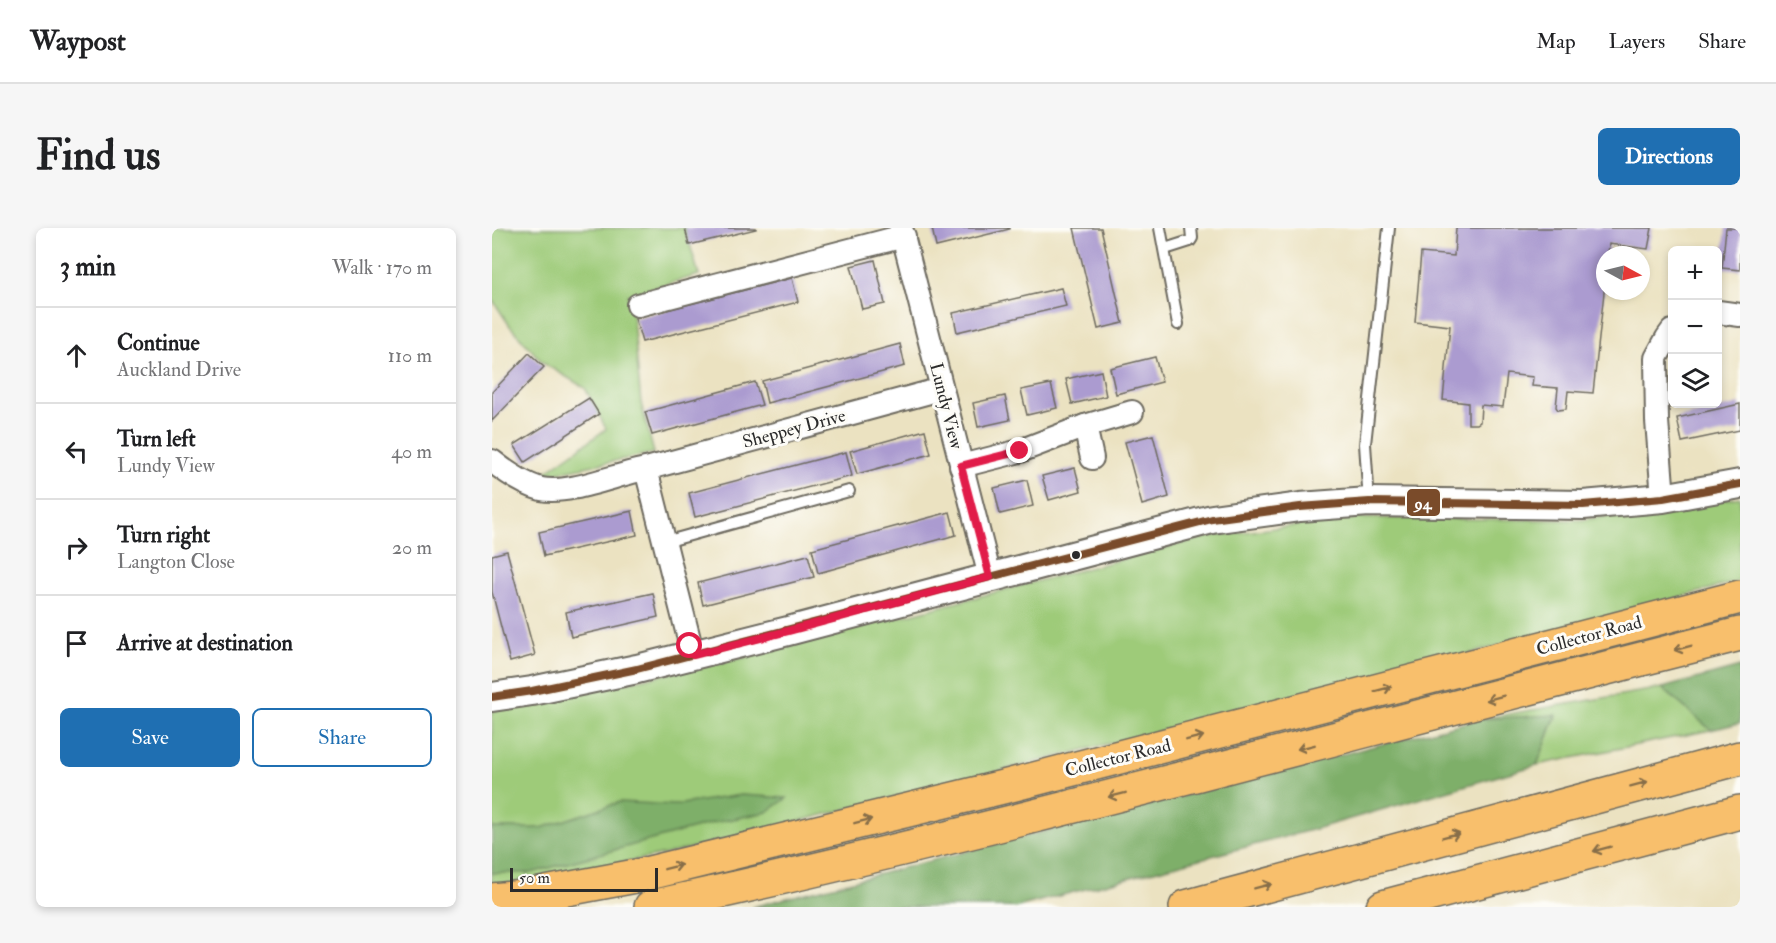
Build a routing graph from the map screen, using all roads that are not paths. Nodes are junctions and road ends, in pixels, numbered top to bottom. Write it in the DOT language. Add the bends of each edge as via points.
graph roads {
  1 [pos="1160,228"];
  2 [pos="1191,228"];
  3 [pos="1389,228"];
  4 [pos="903,232"];
  5 [pos="1165,249"];
  6 [pos="638,305"];
  7 [pos="1722,313"];
  8 [pos="1740,315"];
  9 [pos="1178,324"];
  10 [pos="1668,336"];
  11 [pos="941,388"];
  12 [pos="1132,412"];
  13 [pos="1085,426"];
  14 [pos="1092,458"];
  15 [pos="492,461"];
  16 [pos="961,466"];
  17 [pos="646,469"];
  18 [pos="1740,484"];
  19 [pos="849,491"];
  20 [pos="1663,498"];
  21 [pos="1369,502"];
  22 [pos="665,542"];
  23 [pos="990,577"];
  24 [pos="1740,597"];
  25 [pos="1740,634"];
  26 [pos="693,655"];
  27 [pos="492,697"];
  28 [pos="1740,758"];
  29 [pos="1740,812"];
  30 [pos="492,900"];
  31 [pos="651,907"];
  32 [pos="1186,907"];
  33 [pos="1383,907"];
  1 -- 5 [label="lane"];
  2 -- 5 [label="lane" via="1190,241"];
  3 -- 21 [label="lane" via="1365,444"];
  4 -- 6 [label="street, Lundy View"];
  4 -- 11 [label="street, Lundy View"];
  5 -- 9 [label="lane"];
  7 -- 8 [label="street"];
  10 -- 20 [label="street" via="1656,358"];
  11 -- 16 [label="street, Lundy View"];
  11 -- 17 [label="street, Sheppey Drive"];
  12 -- 13 [label="street"];
  13 -- 14 [label="street"];
  13 -- 16 [label="street" via="1020,451"];
  15 -- 17 [label="street, Sheppey Drive" via="534,486 558,490"];
  16 -- 23 [label="street, Lundy View"];
  17 -- 22 [label="street"];
  18 -- 20 [label="street"];
  19 -- 22 [label="lane"];
  20 -- 21 [label="street" via="1583,505"];
  21 -- 23 [label="street" via="1212,519"];
  22 -- 26 [label="street"];
  23 -- 26 [label="street"];
  30 -- 24 [label="highway, Collector Road, one-way" via="641,875 988,791"];
  25 -- 31 [label="highway, Collector Road, one-way" via="1013,821"];
  26 -- 27 [label="street" via="532,692"];
  32 -- 28 [label="highway, one-way"];
  29 -- 33 [label="highway, one-way"];
}
